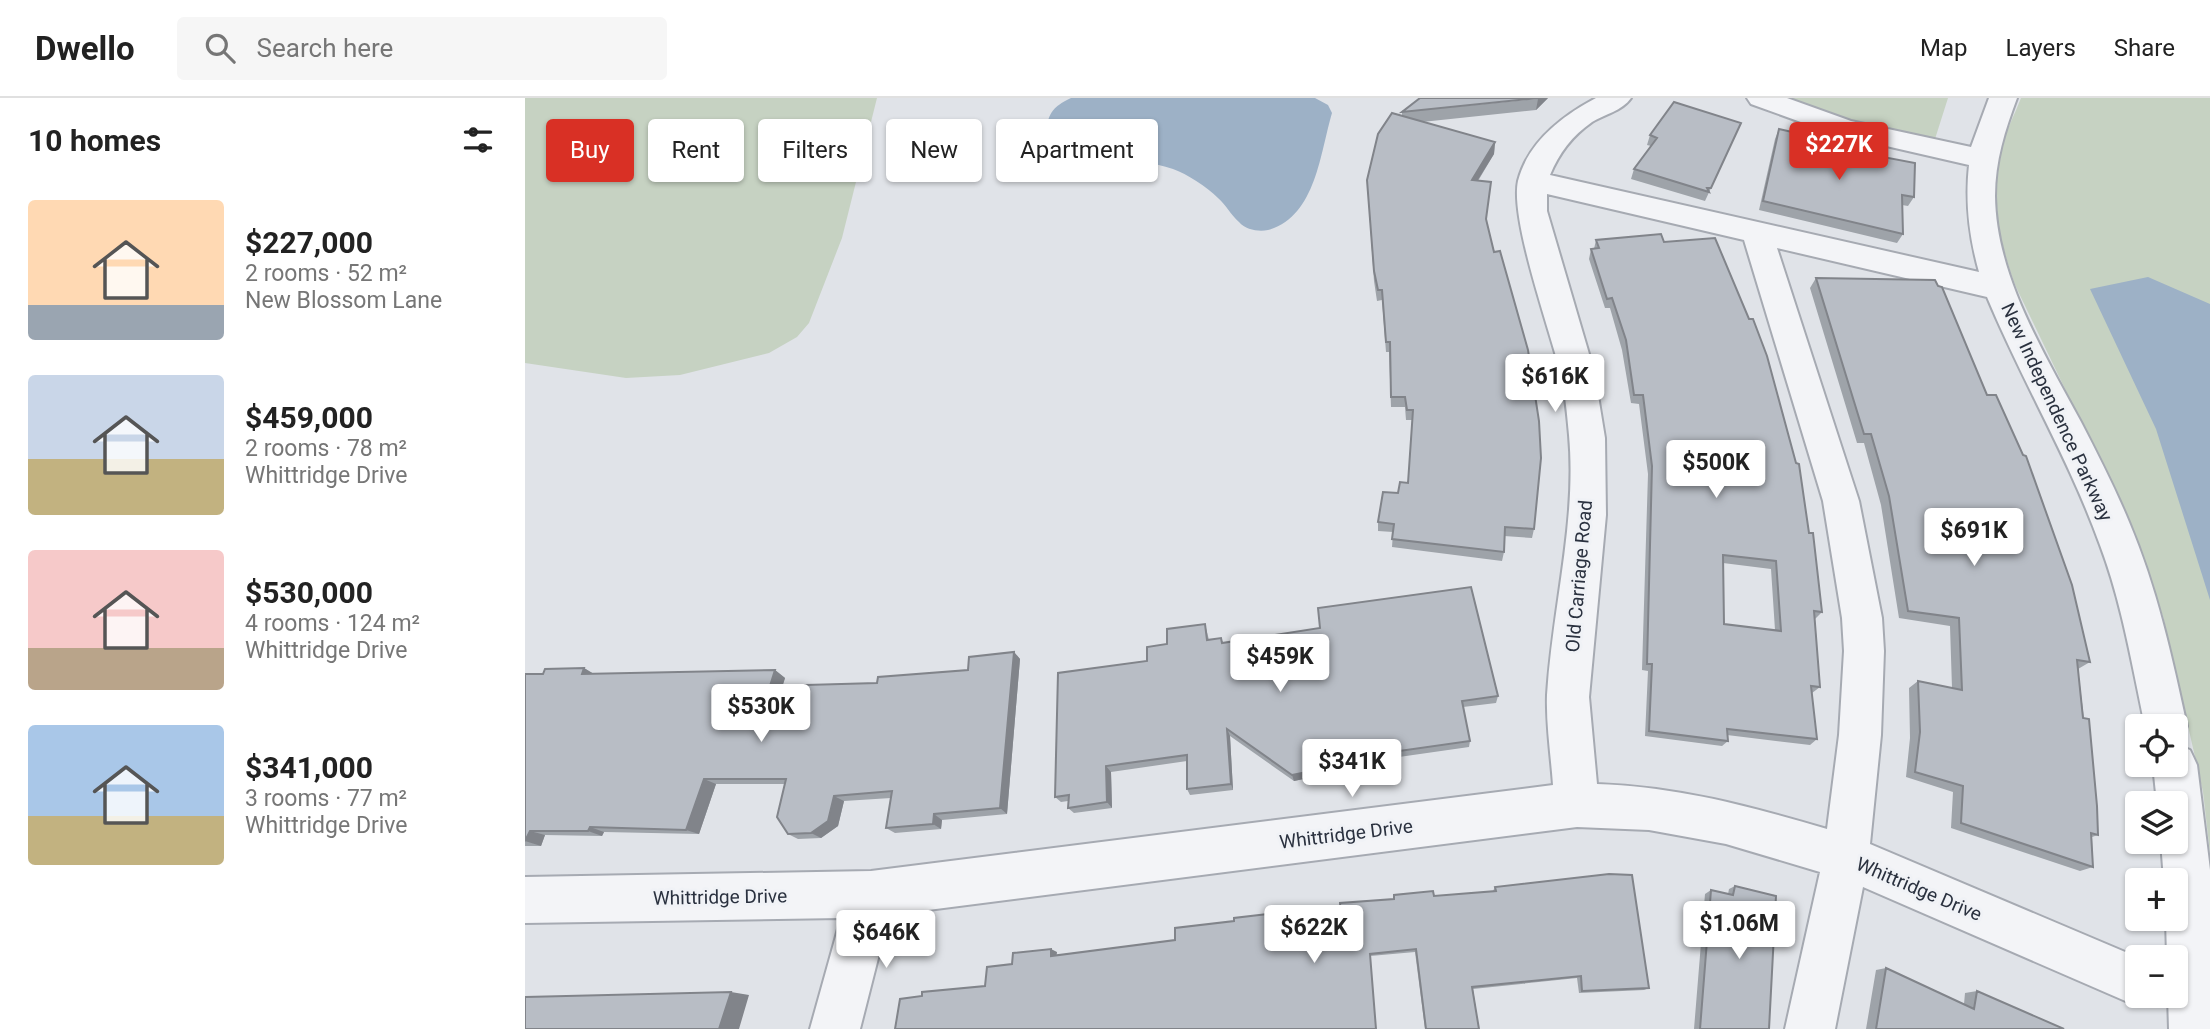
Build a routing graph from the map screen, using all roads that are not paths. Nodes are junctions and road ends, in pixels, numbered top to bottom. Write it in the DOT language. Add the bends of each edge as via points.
graph roads {
  1 [pos="1617,98"];
  2 [pos="1761,98"];
  3 [pos="2003,98"];
  4 [pos="1980,158"];
  5 [pos="1533,181"];
  6 [pos="1757,232"];
  7 [pos="1998,288"];
  8 [pos="2164,714"];
  9 [pos="2176,777"];
  10 [pos="1577,805"];
  11 [pos="1846,858"];
  12 [pos="871,894"];
  13 [pos="525,900"];
  14 [pos="2125,977"];
  15 [pos="2186,1011"];
  16 [pos="835,1029"];
  17 [pos="1810,1029"];
  1 -- 5 [label="street, Old Carriage Road" via="1560,135 1545,153"];
  2 -- 4 [label="street" via="1844,128"];
  3 -- 4 [label="street, New Independence Parkway"];
  4 -- 7 [label="street, New Independence Parkway" via="1986,246"];
  5 -- 6 [label="street"];
  5 -- 10 [label="street, Old Carriage Road" via="1532,211 1577,370 1587,438 1587,515 1568,697"];
  6 -- 7 [label="street"];
  6 -- 11 [label="street" via="1841,501 1861,618 1860,735"];
  7 -- 8 [label="street, New Independence Parkway" via="2091,477 2129,571"];
  9 -- 15 [label="street" via="2187,868"];
  10 -- 11 [label="street, Whittridge Drive" via="1649,808 1726,822"];
  10 -- 12 [label="street, Whittridge Drive"];
  11 -- 14 [label="street, Whittridge Drive"];
  11 -- 17 [label="street"];
  12 -- 13 [label="street, Whittridge Drive"];
  12 -- 16 [label="street"];
}
